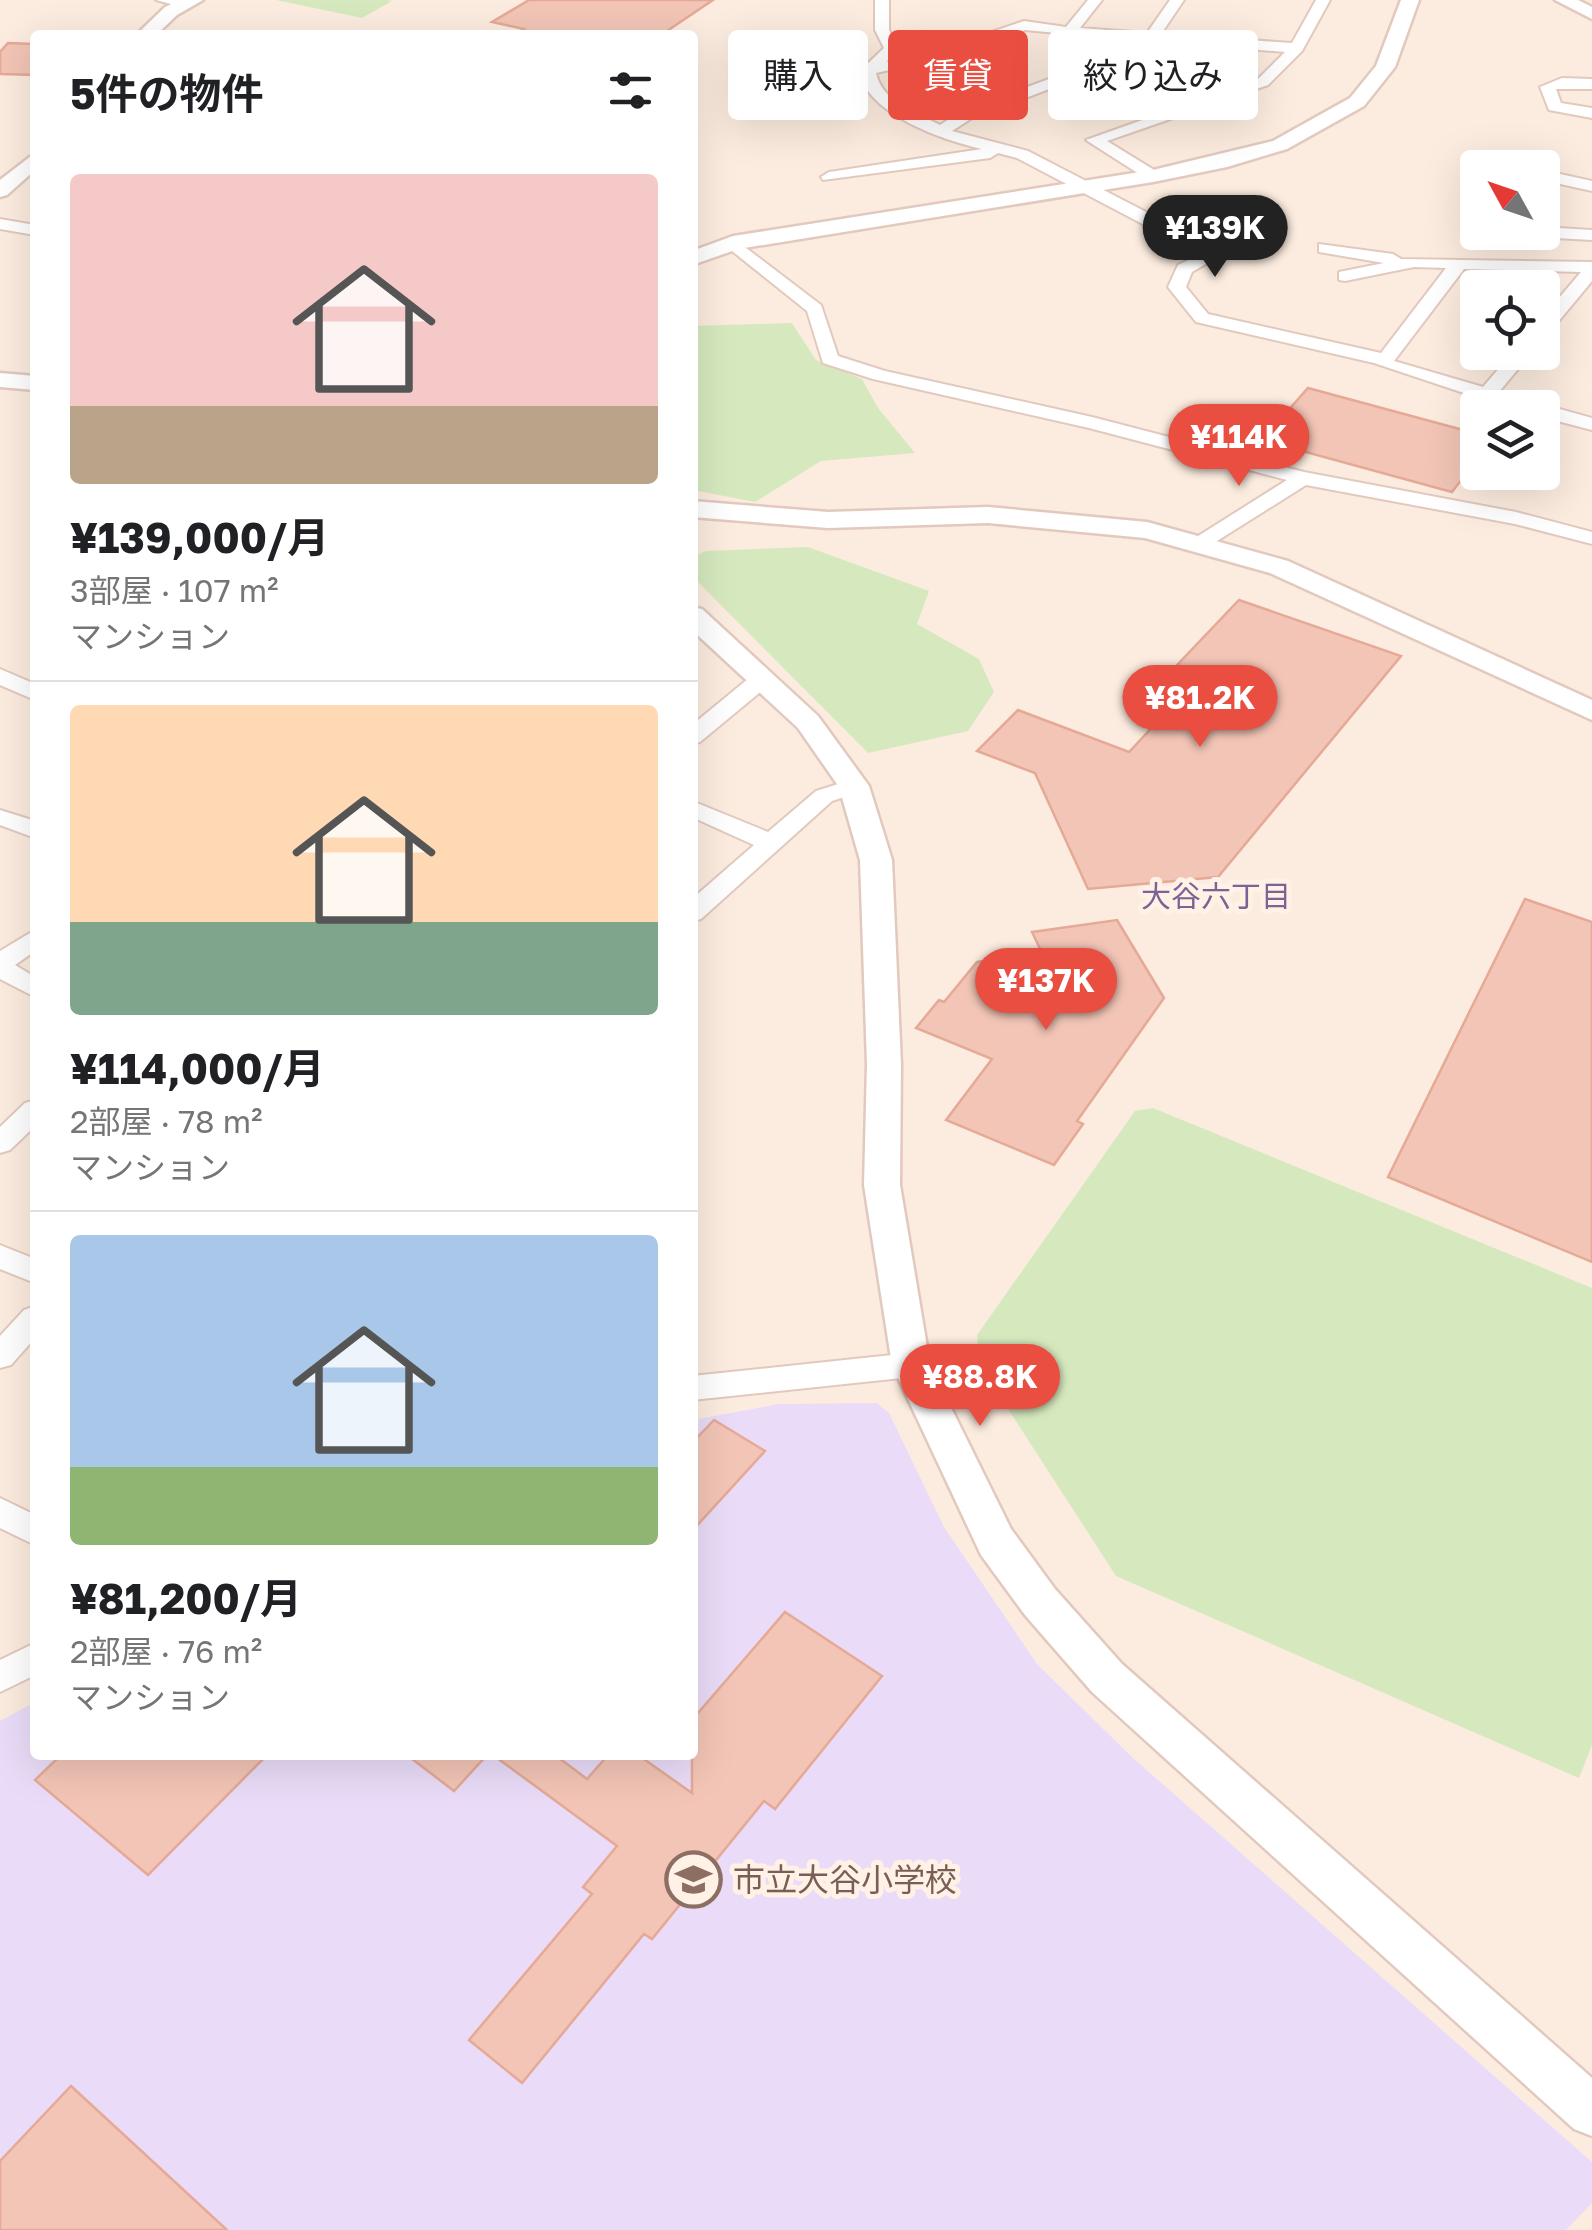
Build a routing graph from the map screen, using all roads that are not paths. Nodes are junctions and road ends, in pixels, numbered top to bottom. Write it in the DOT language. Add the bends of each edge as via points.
graph roads {
  1 [pos="163,0"];
  2 [pos="882,0"];
  3 [pos="1094,0"];
  4 [pos="1176,0"];
  5 [pos="1323,0"];
  6 [pos="1410,0"];
  7 [pos="1564,0"];
  8 [pos="190,2"];
  9 [pos="1592,14"];
  10 [pos="150,30"];
  11 [pos="1057,30"];
  12 [pos="1072,30"];
  13 [pos="1155,30"];
  14 [pos="1258,45"];
  15 [pos="1297,48"];
  16 [pos="868,71"];
  17 [pos="1048,84"];
  18 [pos="1592,84"];
  19 [pos="1592,113"];
  20 [pos="940,132"];
  21 [pos="1006,150"];
  22 [pos="30,164"];
  23 [pos="1153,176"];
  24 [pos="829,177"];
  25 [pos="1560,179"];
  26 [pos="1592,186"];
  27 [pos="1081,188"];
  28 [pos="0,191"];
  29 [pos="0,224"];
  30 [pos="30,229"];
  31 [pos="1560,233"];
  32 [pos="1592,234"];
  33 [pos="732,243"];
  34 [pos="1325,248"];
  35 [pos="698,252"];
  36 [pos="1414,262"];
  37 [pos="1459,264"];
  38 [pos="1592,269"];
  39 [pos="1345,276"];
  40 [pos="1560,308"];
  41 [pos="1385,360"];
  42 [pos="1508,370"];
  43 [pos="0,380"];
  44 [pos="30,383"];
  45 [pos="1469,390"];
  46 [pos="1491,390"];
  47 [pos="1560,416"];
  48 [pos="1592,424"];
  49 [pos="1303,478"];
  50 [pos="698,509"];
  51 [pos="1592,538"];
  52 [pos="1202,542"];
  53 [pos="698,620"];
  54 [pos="0,676"];
  55 [pos="762,679"];
  56 [pos="30,691"];
  57 [pos="1592,710"];
  58 [pos="698,732"];
  59 [pos="854,786"];
  60 [pos="698,811"];
  61 [pos="0,817"];
  62 [pos="30,828"];
  63 [pos="772,843"];
  64 [pos="698,908"];
  65 [pos="30,942"];
  66 [pos="0,966"];
  67 [pos="30,985"];
  68 [pos="30,1115"];
  69 [pos="0,1144"];
  70 [pos="0,1256"];
  71 [pos="30,1270"];
  72 [pos="30,1323"];
  73 [pos="0,1356"];
  74 [pos="911,1365"];
  75 [pos="698,1387"];
  76 [pos="0,1512"];
  77 [pos="30,1528"];
  78 [pos="30,1661"];
  79 [pos="0,1677"];
  80 [pos="1592,2111"];
  1 -- 8 [label="street"];
  2 -- 16 [label="street" via="882,30 892,49"];
  3 -- 12 [label="street"];
  4 -- 13 [label="street"];
  5 -- 15 [label="street"];
  6 -- 23 [label="street" via="1384,67 1358,102 1280,144"];
  7 -- 9 [label="street"];
  8 -- 10 [label="street"];
  11 -- 16 [label="street" via="1024,25 940,55"];
  14 -- 15 [label="street"];
  15 -- 23 [label="street" via="1263,82 1094,140"];
  16 -- 20 [label="street" via="888,105"];
  17 -- 20 [label="street"];
  18 -- 19 [label="street" via="1548,86 1554,107"];
  20 -- 21 [label="street"];
  21 -- 24 [label="street"];
  21 -- 27 [label="street"];
  22 -- 28 [label="street"];
  23 -- 27 [label="street"];
  25 -- 26 [label="street"];
  27 -- 33 [label="street"];
  27 -- 41 [label="street" via="1210,256 1184,269 1176,287 1202,318"];
  29 -- 30 [label="street"];
  31 -- 32 [label="street"];
  33 -- 35 [label="street"];
  33 -- 49 [label="street" via="815,310 830,359"];
  34 -- 36 [label="street"];
  36 -- 37 [label="street"];
  36 -- 39 [label="street"];
  37 -- 38 [label="street"];
  37 -- 41 [label="street"];
  38 -- 40 [label="street"];
  41 -- 45 [label="street" via="1392,368"];
  42 -- 46 [label="street"];
  43 -- 44 [label="street"];
  47 -- 48 [label="street"];
  49 -- 51 [label="street"];
  49 -- 52 [label="street"];
  50 -- 52 [label="street" via="828,520 988,514"];
  52 -- 57 [label="street" via="1279,567"];
  53 -- 55 [label="street"];
  54 -- 56 [label="street"];
  55 -- 58 [label="street"];
  55 -- 59 [label="street" via="808,722"];
  59 -- 63 [label="street" via="824,796"];
  59 -- 74 [label="street" via="876,860 882,1185"];
  60 -- 63 [label="street"];
  61 -- 62 [label="street"];
  63 -- 64 [label="street"];
  65 -- 66 [label="street"];
  66 -- 67 [label="street"];
  68 -- 69 [label="street"];
  70 -- 71 [label="street"];
  72 -- 73 [label="street"];
  74 -- 75 [label="street"];
  74 -- 80 [label="street" via="996,1542 1107,1678"];
  76 -- 77 [label="street"];
  78 -- 79 [label="street"];
}
